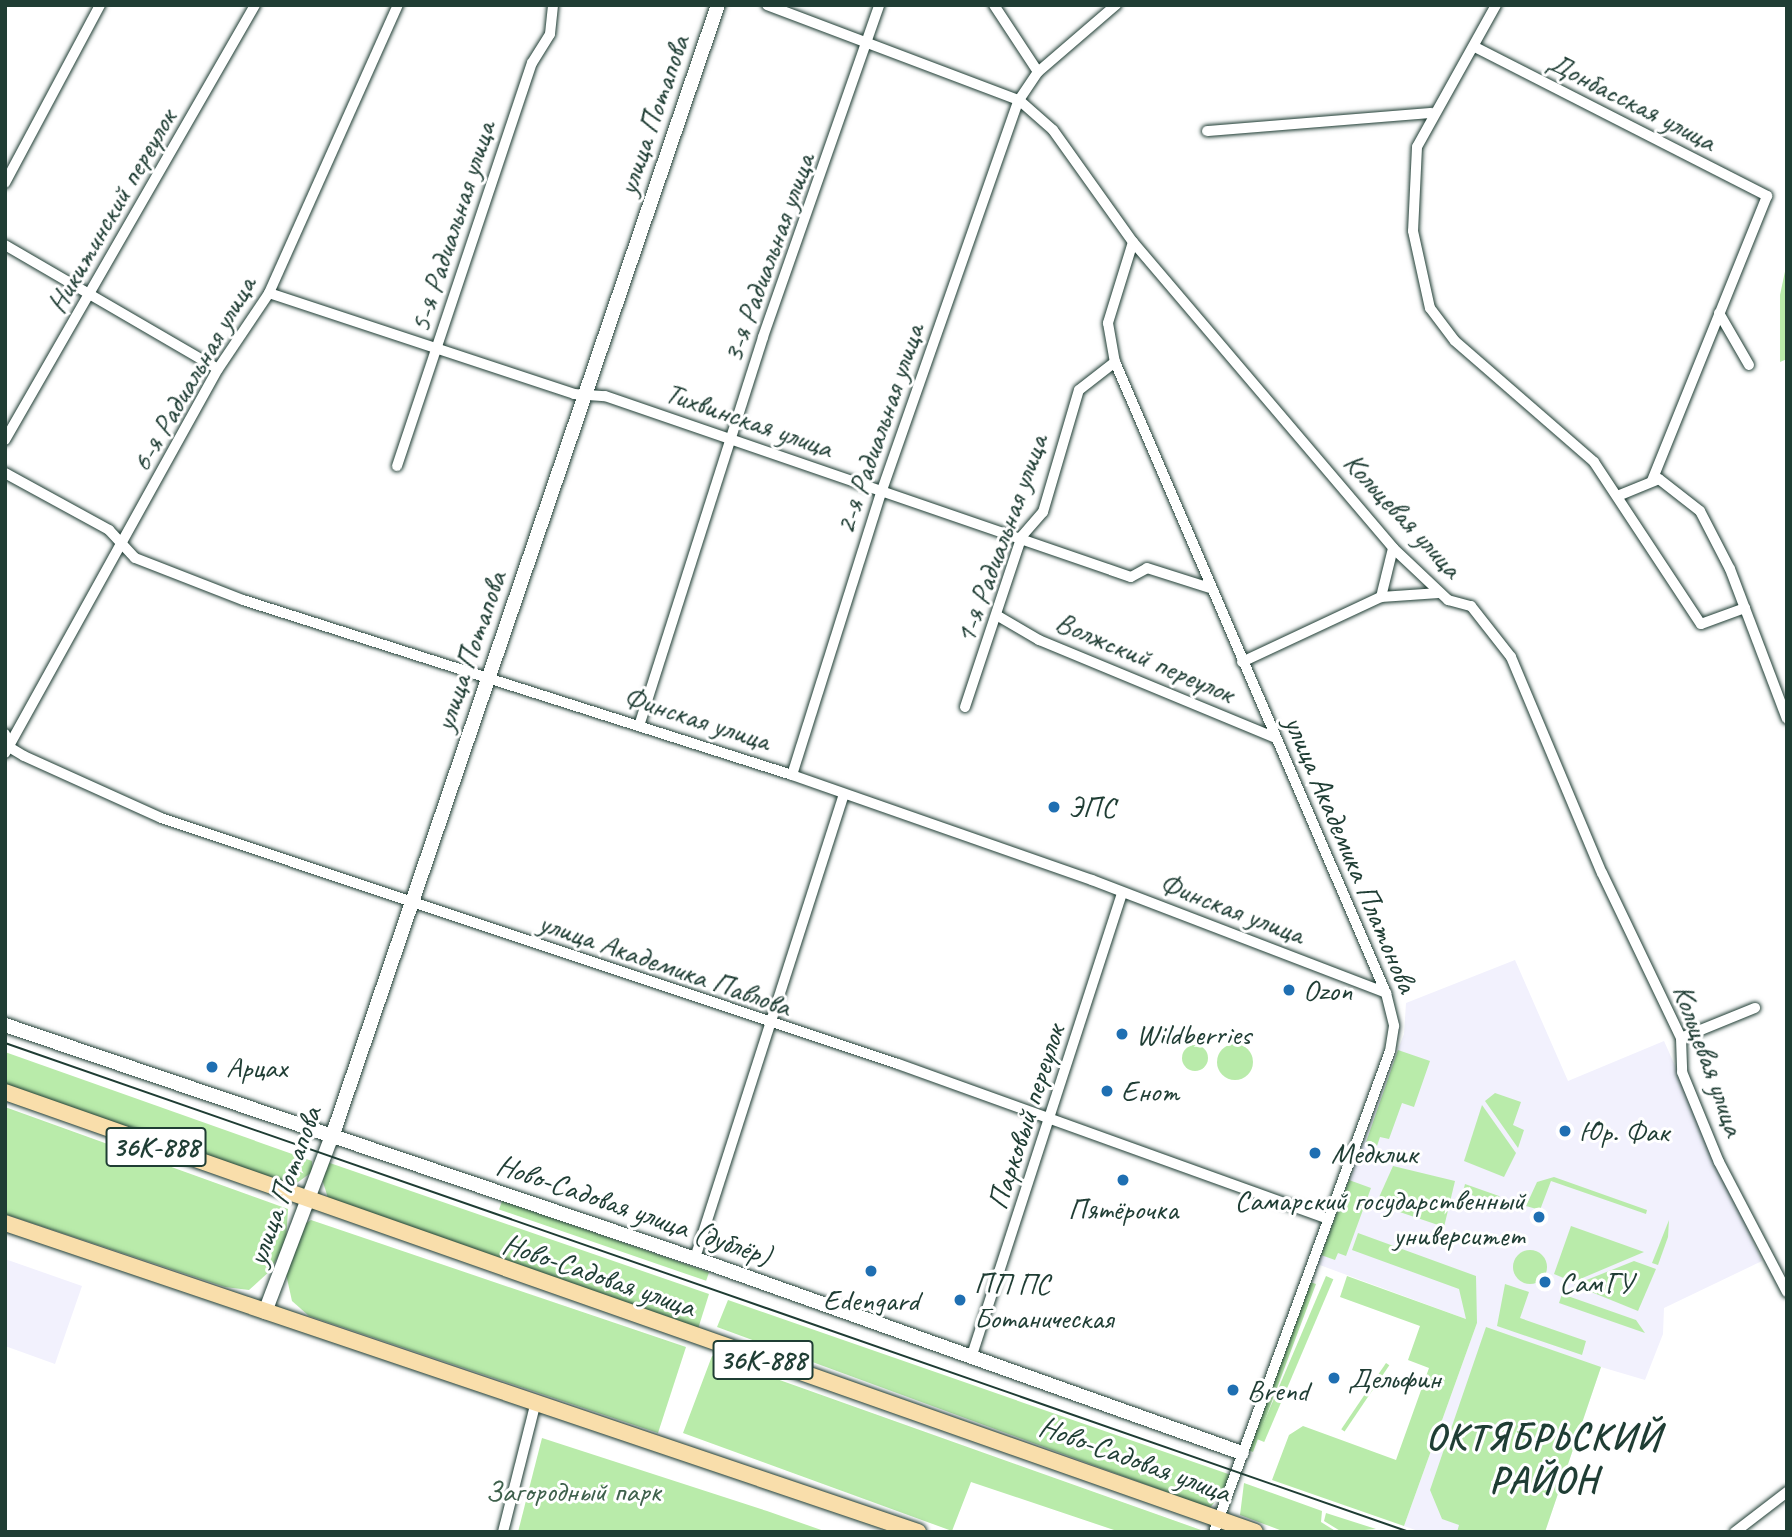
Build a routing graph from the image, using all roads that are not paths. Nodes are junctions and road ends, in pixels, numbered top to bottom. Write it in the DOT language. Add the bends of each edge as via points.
graph roads {
  1 [pos="100,5"];
  2 [pos="255,5"];
  3 [pos="398,5"];
  4 [pos="552,5"];
  5 [pos="718,5"];
  6 [pos="766,5"];
  7 [pos="879,5"];
  8 [pos="994,5"];
  9 [pos="1116,5"];
  10 [pos="1496,5"];
  11 [pos="869,41"];
  12 [pos="1475,47"];
  13 [pos="1038,72"];
  14 [pos="1019,100"];
  15 [pos="1431,113"];
  16 [pos="1207,131"];
  17 [pos="5,183"];
  18 [pos="1133,242"];
  19 [pos="5,245"];
  20 [pos="269,293"];
  21 [pos="91,295"];
  22 [pos="1719,313"];
  23 [pos="437,349"];
  24 [pos="1115,362"];
  25 [pos="1749,365"];
  26 [pos="218,369"];
  27 [pos="586,393"];
  28 [pos="5,440"];
  29 [pos="732,440"];
  30 [pos="397,466"];
  31 [pos="5,472"];
  32 [pos="1652,481"];
  33 [pos="881,493"];
  34 [pos="1620,495"];
  35 [pos="1021,536"];
  36 [pos="1394,548"];
  37 [pos="123,549"];
  38 [pos="1210,588"];
  39 [pos="1439,593"];
  40 [pos="1381,597"];
  41 [pos="1745,608"];
  42 [pos="998,616"];
  43 [pos="1242,662"];
  44 [pos="489,675"];
  45 [pos="965,707"];
  46 [pos="1787,719"];
  47 [pos="639,726"];
  48 [pos="5,734"];
  49 [pos="1276,737"];
  50 [pos="7,750"];
  51 [pos="792,775"];
  52 [pos="844,795"];
  53 [pos="1122,893"];
  54 [pos="411,904"];
  55 [pos="1386,993"];
  56 [pos="1755,1008"];
  57 [pos="5,1025"];
  58 [pos="769,1025"];
  59 [pos="1681,1038"];
  60 [pos="5,1092"];
  61 [pos="1052,1122"];
  62 [pos="332,1136"];
  63 [pos="307,1202"];
  64 [pos="1325,1218"];
  65 [pos="5,1223"];
  66 [pos="695,1258"];
  67 [pos="1787,1292"];
  68 [pos="265,1312"];
  69 [pos="972,1355"];
  70 [pos="536,1402"];
  71 [pos="1242,1453"];
  72 [pos="1787,1492"];
  73 [pos="1217,1526"];
  74 [pos="886,1527"];
  75 [pos="503,1532"];
  76 [pos="918,1532"];
  77 [pos="1255,1532"];
  78 [pos="1735,1532"];
  1 -- 17 [label="street"];
  2 -- 21 [label="street, Никитинский переулок"];
  3 -- 20 [label="street, 6-я Радиальная улица"];
  4 -- 23 [label="street, 5-я Радиальная улица" via="550,34 532,63"];
  5 -- 27 [label="street, улица Потапова"];
  6 -- 11 [label="street, Кольцевая улица"];
  7 -- 11 [label="street, 3-я Радиальная улица"];
  8 -- 13 [label="street"];
  9 -- 13 [label="street"];
  10 -- 12 [label="street"];
  11 -- 14 [label="street, Кольцевая улица"];
  11 -- 29 [label="street, 3-я Радиальная улица"];
  12 -- 15 [label="street"];
  12 -- 22 [label="street, Донбасская улица" via="1767,196"];
  13 -- 14 [label="street"];
  14 -- 18 [label="street, Кольцевая улица" via="1053,130"];
  14 -- 33 [label="street, 2-я Радиальная улица"];
  15 -- 16 [label="street"];
  15 -- 34 [label="street" via="1412,185 1419,274 1430,308 1455,341 1594,462"];
  18 -- 24 [label="street, улица Академика Платонова" via="1108,323"];
  18 -- 36 [label="street, Кольцевая улица"];
  19 -- 21 [label="street"];
  20 -- 23 [label="street, Тихвинская улица"];
  20 -- 26 [label="street, 6-я Радиальная улица"];
  21 -- 26 [label="street"];
  21 -- 28 [label="street, Никитинский переулок"];
  22 -- 25 [label="street"];
  22 -- 32 [label="street"];
  23 -- 27 [label="street, Тихвинская улица"];
  23 -- 30 [label="street, 5-я Радиальная улица"];
  24 -- 35 [label="street, 1-я Радиальная улица" via="1079,390 1043,512"];
  24 -- 38 [label="street, улица Академика Платонова"];
  26 -- 37 [label="street, 6-я Радиальная улица"];
  27 -- 29 [label="street, Тихвинская улица"];
  27 -- 44 [label="street, улица Потапова"];
  29 -- 33 [label="street, Тихвинская улица"];
  29 -- 47 [label="street, 3-я Радиальная улица"];
  31 -- 37 [label="street, Финская улица" via="109,530"];
  32 -- 34 [label="street"];
  32 -- 41 [label="street" via="1671,483 1700,512"];
  33 -- 35 [label="street, Тихвинская улица"];
  33 -- 51 [label="street, 2-я Радиальная улица"];
  34 -- 41 [label="street" via="1701,624"];
  35 -- 38 [label="street, Тихвинская улица" via="1132,577 1147,568"];
  35 -- 42 [label="street, 1-я Радиальная улица"];
  36 -- 39 [label="street, Кольцевая улица"];
  36 -- 40 [label="street"];
  37 -- 44 [label="street, Финская улица" via="243,600"];
  37 -- 50 [label="street, 6-я Радиальная улица"];
  38 -- 43 [label="street, улица Академика Платонова"];
  39 -- 40 [label="street"];
  39 -- 59 [label="street, Кольцевая улица" via="1471,606 1511,657 1602,873"];
  40 -- 43 [label="street"];
  41 -- 46 [label="street"];
  42 -- 45 [label="street, 1-я Радиальная улица"];
  42 -- 49 [label="street, Волжский переулок" via="1039,640"];
  43 -- 49 [label="street, улица Академика Платонова"];
  44 -- 47 [label="street, Финская улица"];
  44 -- 54 [label="street, улица Потапова"];
  47 -- 51 [label="street, Финская улица"];
  48 -- 50 [label="street"];
  49 -- 55 [label="street, улица Академика Платонова"];
  50 -- 54 [label="street, улица Академика Павлова" via="161,818"];
  51 -- 52 [label="street, Финская улица"];
  52 -- 53 [label="street, Финская улица"];
  52 -- 58 [label="street"];
  53 -- 55 [label="street, Финская улица"];
  53 -- 61 [label="street, Парковый переулок"];
  54 -- 58 [label="street, улица Академика Павлова"];
  54 -- 62 [label="street, улица Потапова"];
  55 -- 64 [label="street, улица Академика Платонова" via="1394,1026 1390,1051"];
  56 -- 59 [label="street"];
  57 -- 62 [label="street, Ново-Садовая улица (дублёр)"];
  58 -- 61 [label="street, улица Академика Павлова"];
  58 -- 66 [label="street"];
  59 -- 67 [label="street, Кольцевая улица" via="1682,1072 1714,1149"];
  60 -- 63 [label="main road, Ново-Садовая улица / 36К-888"];
  61 -- 64 [label="street, улица Академика Павлова"];
  61 -- 69 [label="street, Парковый переулок"];
  62 -- 63 [label="street, улица Потапова"];
  62 -- 66 [label="street, Ново-Садовая улица (дублёр)"];
  63 -- 68 [label="street, улица Потапова"];
  63 -- 73 [label="main road, Ново-Садовая улица / 36К-888"];
  64 -- 71 [label="street, улица Академика Платонова"];
  65 -- 68 [label="main road"];
  66 -- 69 [label="street, Ново-Садовая улица (дублёр)"];
  68 -- 70 [label="main road"];
  69 -- 71 [label="street, Ново-Садовая улица (дублёр)"];
  70 -- 74 [label="main road"];
  70 -- 75 [label="street"];
  71 -- 73 [label="street, улица Академика Платонова"];
  72 -- 78 [label="street"];
  73 -- 77 [label="main road, Ново-Садовая улица / 36К-888"];
  74 -- 76 [label="main road"];
}
